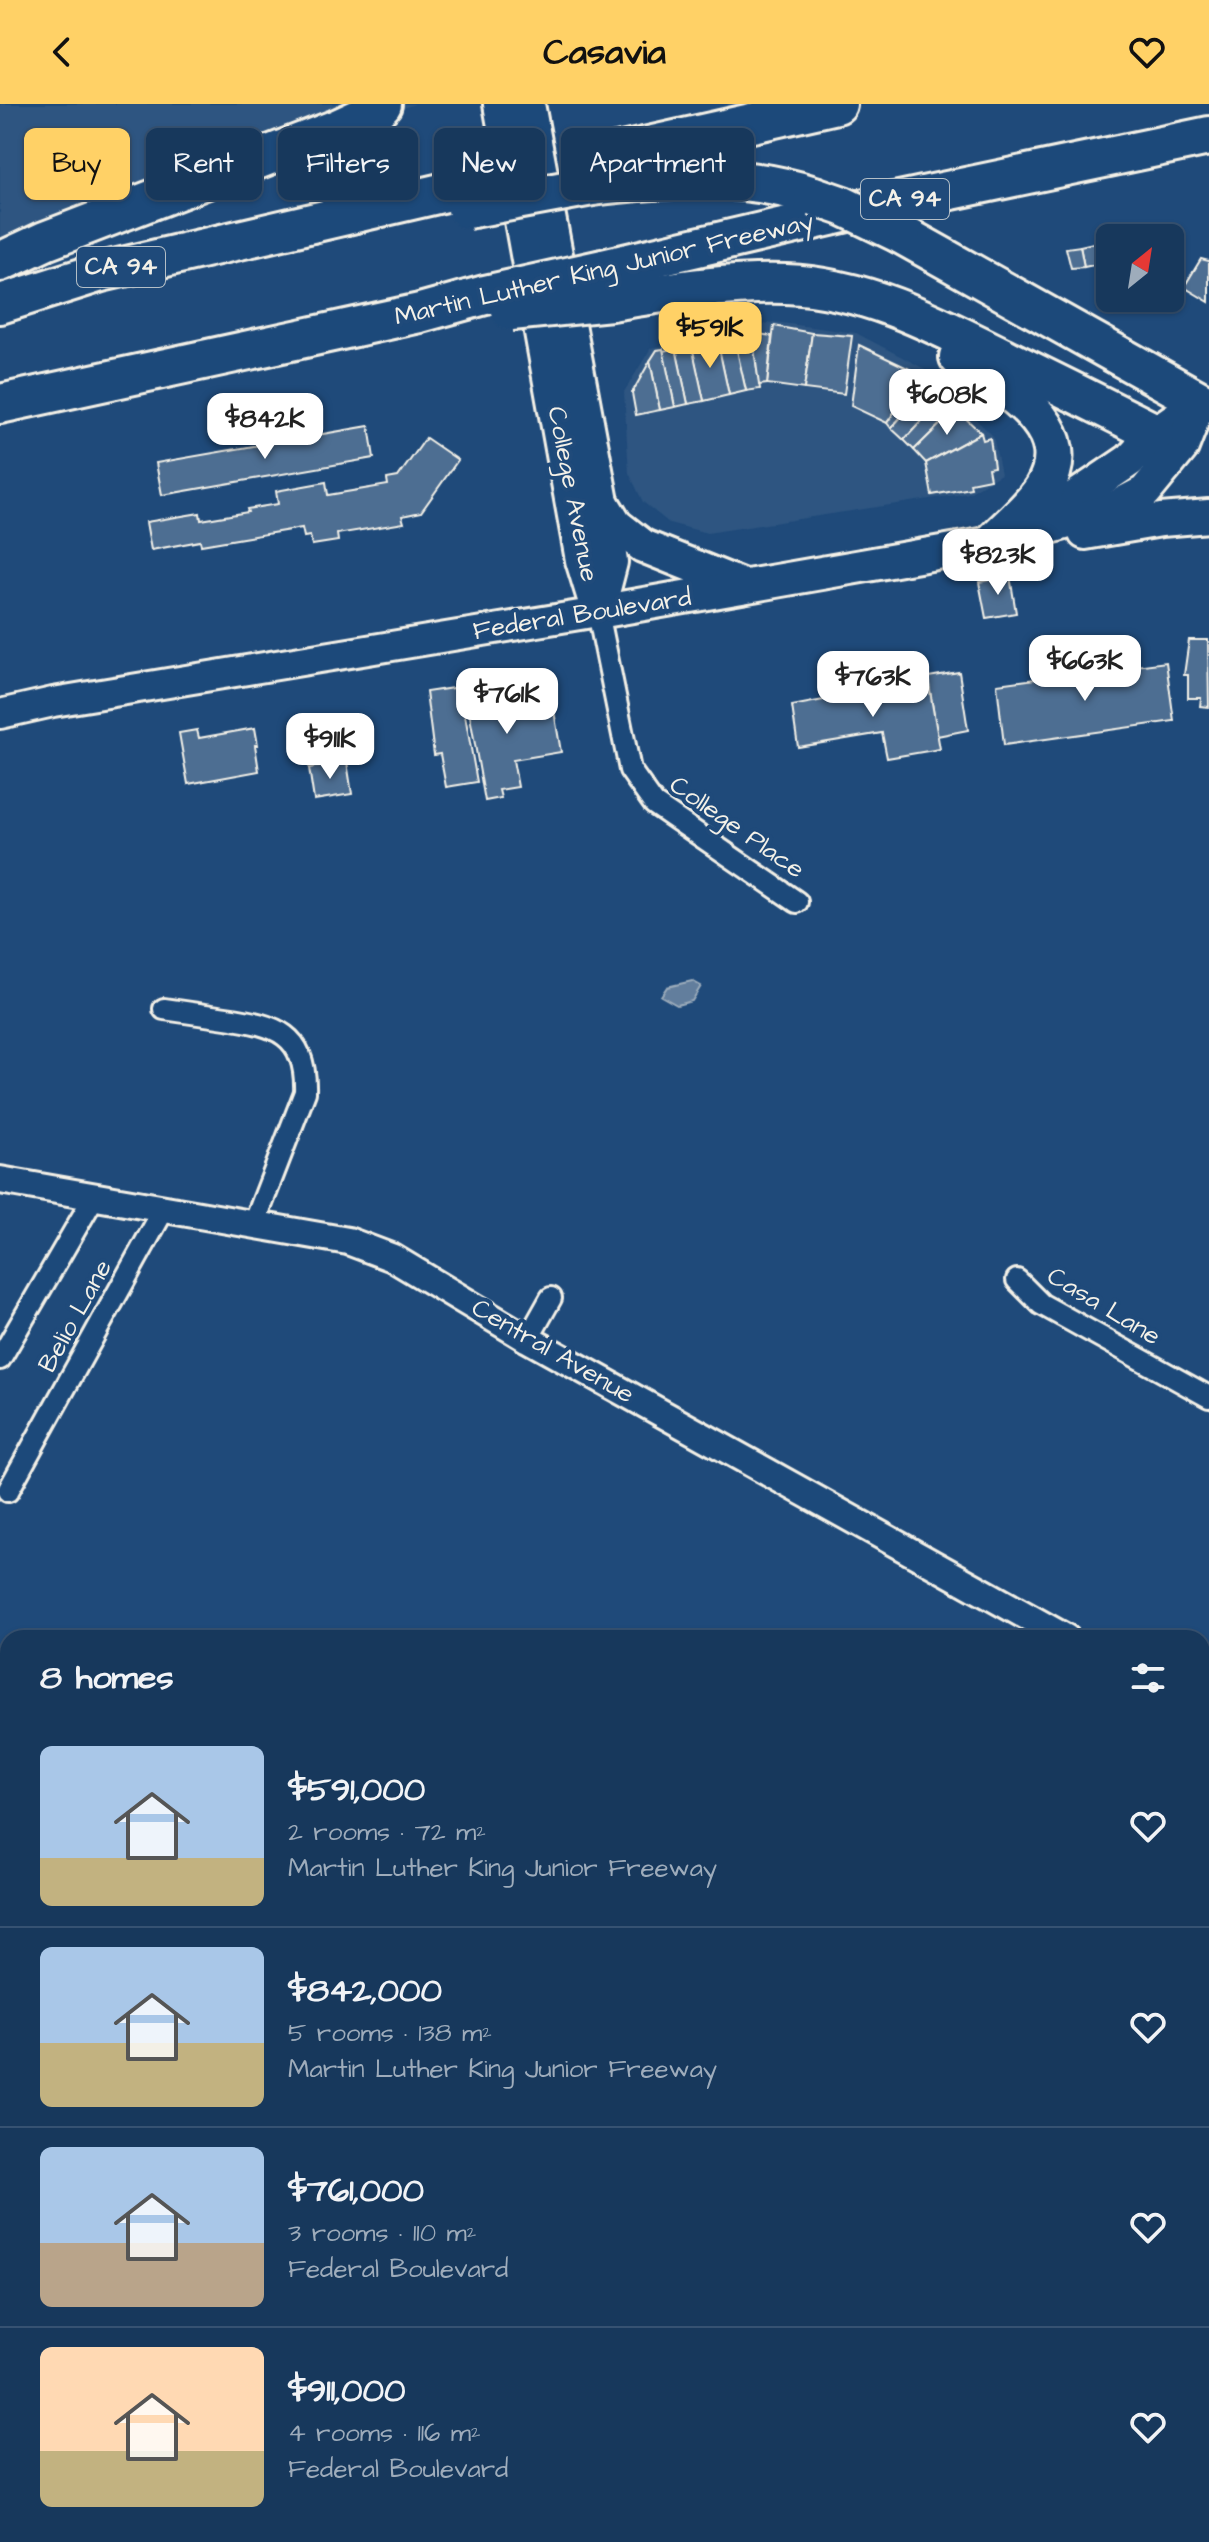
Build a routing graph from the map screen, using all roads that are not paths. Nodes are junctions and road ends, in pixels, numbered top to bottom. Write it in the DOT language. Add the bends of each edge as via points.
graph roads {
  1 [pos="382,104"];
  2 [pos="500,104"];
  3 [pos="528,104"];
  4 [pos="837,104"];
  5 [pos="751,128"];
  6 [pos="1209,136"];
  7 [pos="561,179"];
  8 [pos="754,182"];
  9 [pos="0,262"];
  10 [pos="607,285"];
  11 [pos="878,301"];
  12 [pos="0,304"];
  13 [pos="1206,397"];
  14 [pos="0,404"];
  15 [pos="1182,447"];
  16 [pos="602,502"];
  17 [pos="1209,516"];
  18 [pos="1007,538"];
  19 [pos="744,586"];
  20 [pos="598,612"];
  21 [pos="0,714"];
  22 [pos="797,902"];
  23 [pos="164,1009"];
  24 [pos="0,1180"];
  25 [pos="94,1197"];
  26 [pos="164,1209"];
  27 [pos="254,1224"];
  28 [pos="1017,1280"];
  29 [pos="551,1298"];
  30 [pos="528,1339"];
  31 [pos="0,1359"];
  32 [pos="1209,1397"];
  33 [pos="8,1491"];
  34 [pos="1052,1630"];
  1 -- 9 [label="highway" via="337,129"];
  2 -- 20 [label="main road, College Avenue" via="582,560"];
  3 -- 16 [label="main road, College Avenue"];
  4 -- 5 [label="highway, CA 94"];
  6 -- 10 [label="highway, Martin Luther King Junior Freeway / CA 94" via="856,210"];
  7 -- 12 [label="highway, CA 94" via="245,238 101,272"];
  8 -- 13 [label="highway, bridge" via="784,186 843,206"];
  10 -- 11 [label="highway" via="789,284"];
  10 -- 14 [label="highway, Martin Luther King Junior Freeway / CA 94, bridge" via="420,313"];
  11 -- 15 [label="highway" via="921,317"];
  11 -- 18 [label="highway" via="1039,417 1052,442 1054,464 1046,485"];
  13 -- 15 [label="main road, Federal Boulevard"];
  15 -- 18 [label="main road, Federal Boulevard" via="1130,460"];
  16 -- 19 [label="main road" via="616,525 643,546"];
  16 -- 20 [label="main road, College Avenue" via="611,562"];
  17 -- 18 [label="main road" via="1097,533"];
  18 -- 19 [label="main road, Federal Boulevard"];
  19 -- 20 [label="main road, Federal Boulevard"];
  20 -- 21 [label="main road, Federal Boulevard"];
  20 -- 22 [label="street, College Place" via="630,770 654,804"];
  23 -- 27 [label="street" via="266,1024 296,1047 306,1074 305,1092"];
  24 -- 25 [label="street, Central Avenue"];
  25 -- 26 [label="street, Central Avenue"];
  25 -- 31 [label="street"];
  26 -- 27 [label="street, Central Avenue"];
  26 -- 33 [label="street, Belio Lane"];
  27 -- 30 [label="street, Central Avenue" via="348,1241 393,1258"];
  28 -- 32 [label="street, Casa Lane" via="1041,1304"];
  29 -- 30 [label="street"];
  30 -- 34 [label="street, Central Avenue"];
}
